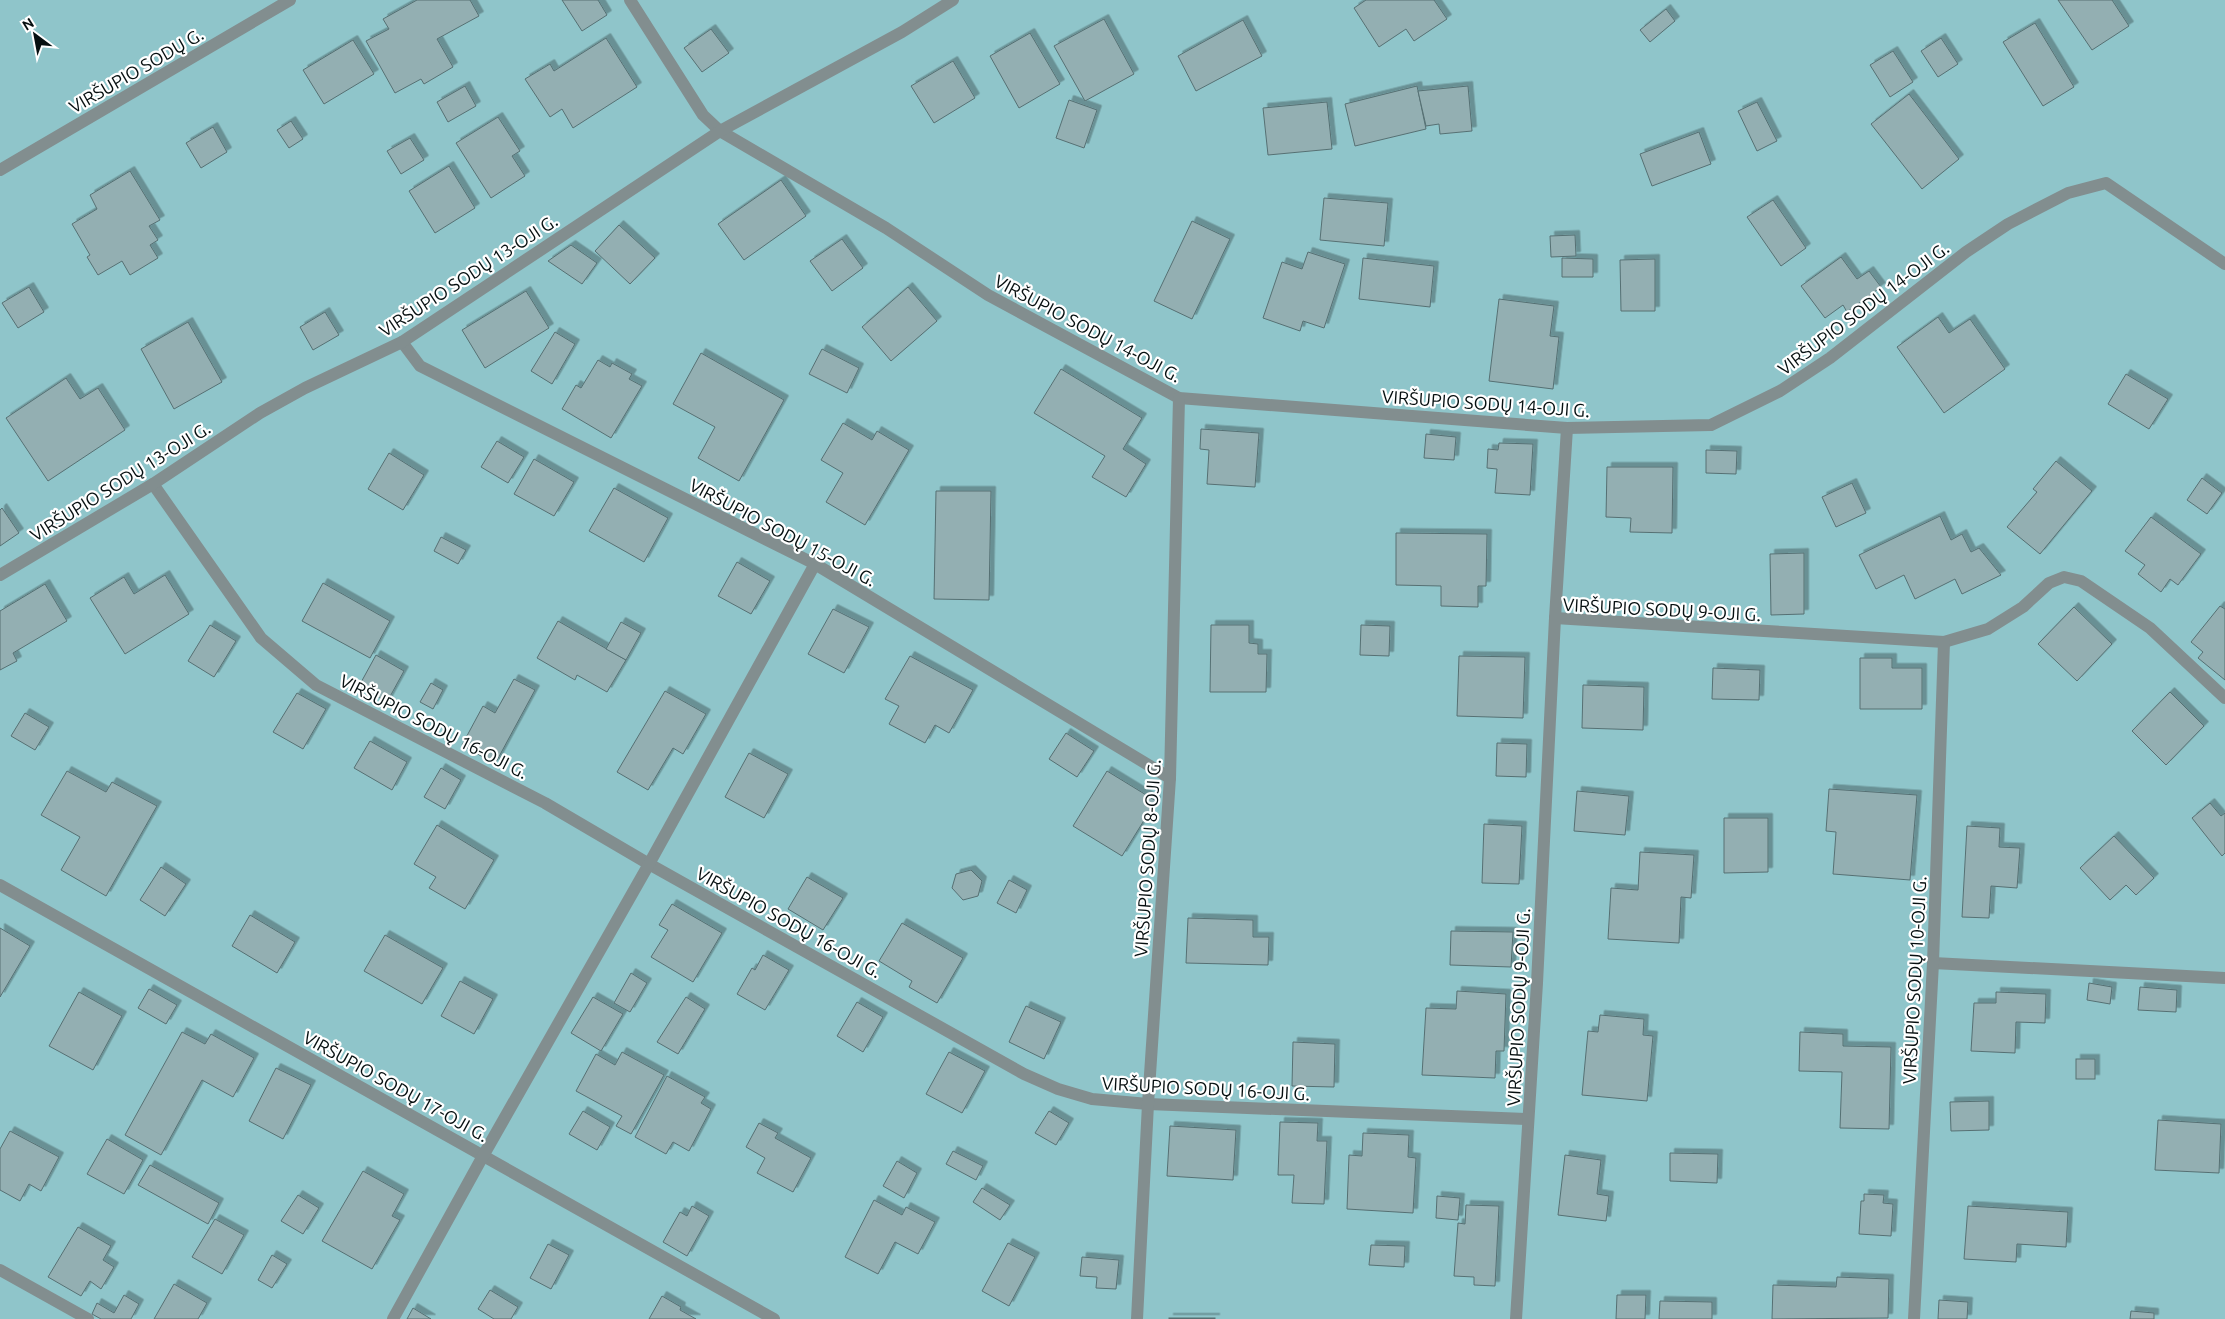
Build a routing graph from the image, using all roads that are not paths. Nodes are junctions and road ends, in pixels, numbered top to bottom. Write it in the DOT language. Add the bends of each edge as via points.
graph roads {
  1 [pos="290,0"];
  2 [pos="630,0"];
  3 [pos="953,0"];
  4 [pos="720,131"];
  5 [pos="0,170"];
  6 [pos="2225,264"];
  7 [pos="402,342"];
  8 [pos="1179,398"];
  9 [pos="1567,428"];
  10 [pos="153,484"];
  11 [pos="815,564"];
  12 [pos="0,576"];
  13 [pos="1555,618"];
  14 [pos="1944,642"];
  15 [pos="2225,698"];
  16 [pos="1170,778"];
  17 [pos="649,864"];
  18 [pos="0,885"];
  19 [pos="1933,963"];
  20 [pos="2225,978"];
  21 [pos="1148,1104"];
  22 [pos="1528,1119"];
  23 [pos="483,1156"];
  24 [pos="0,1270"];
  25 [pos="88,1319"];
  26 [pos="393,1319"];
  27 [pos="774,1319"];
  28 [pos="1137,1319"];
  29 [pos="1516,1319"];
  30 [pos="1914,1319"];
  1 -- 5 [label="street, VIRŠUPIO SODŲ G."];
  2 -- 4 [label="street, VIRŠUPIO SODŲ 14-OJI G." via="703,115"];
  3 -- 4 [label="street, VIRŠUPIO SODŲ 13-OJI G." via="902,32"];
  4 -- 7 [label="street, VIRŠUPIO SODŲ 13-OJI G."];
  4 -- 8 [label="street, VIRŠUPIO SODŲ 14-OJI G." via="886,228 988,295"];
  6 -- 9 [label="street, VIRŠUPIO SODŲ 14-OJI G." via="2106,183 2068,193 2008,224 1966,252 1830,358 1780,391 1718,422 1711,425"];
  7 -- 10 [label="street, VIRŠUPIO SODŲ 13-OJI G." via="260,413"];
  7 -- 11 [label="street, VIRŠUPIO SODŲ 15-OJI G." via="420,366"];
  8 -- 9 [label="street, VIRŠUPIO SODŲ 14-OJI G."];
  8 -- 16 [label="street, VIRŠUPIO SODŲ 8-OJI G."];
  9 -- 13 [label="street"];
  10 -- 12 [label="street, VIRŠUPIO SODŲ 13-OJI G."];
  10 -- 17 [label="street, VIRŠUPIO SODŲ 16-OJI G." via="261,638 316,685 545,803"];
  11 -- 16 [label="street, VIRŠUPIO SODŲ 15-OJI G."];
  11 -- 17 [label="street"];
  13 -- 14 [label="street, VIRŠUPIO SODŲ 9-OJI G."];
  13 -- 22 [label="street, VIRŠUPIO SODŲ 9-OJI G."];
  14 -- 15 [label="street, VIRŠUPIO SODŲ 9-OJI G." via="1988,629 2023,607 2049,583 2064,577 2081,581 2150,628"];
  14 -- 19 [label="street, VIRŠUPIO SODŲ 10-OJI G."];
  16 -- 21 [label="street, VIRŠUPIO SODŲ 8-OJI G."];
  17 -- 21 [label="street, VIRŠUPIO SODŲ 16-OJI G." via="1024,1074 1092,1099"];
  17 -- 23 [label="street"];
  18 -- 23 [label="street, VIRŠUPIO SODŲ 17-OJI G."];
  19 -- 20 [label="street"];
  19 -- 30 [label="street, VIRŠUPIO SODŲ 10-OJI G."];
  21 -- 22 [label="street, VIRŠUPIO SODŲ 16-OJI G."];
  21 -- 28 [label="street, VIRŠUPIO SODŲ 8-OJI G."];
  22 -- 29 [label="street, VIRŠUPIO SODŲ 9-OJI G."];
  23 -- 26 [label="street"];
  23 -- 27 [label="street, VIRŠUPIO SODŲ 17-OJI G."];
  24 -- 25 [label="street"];
}
